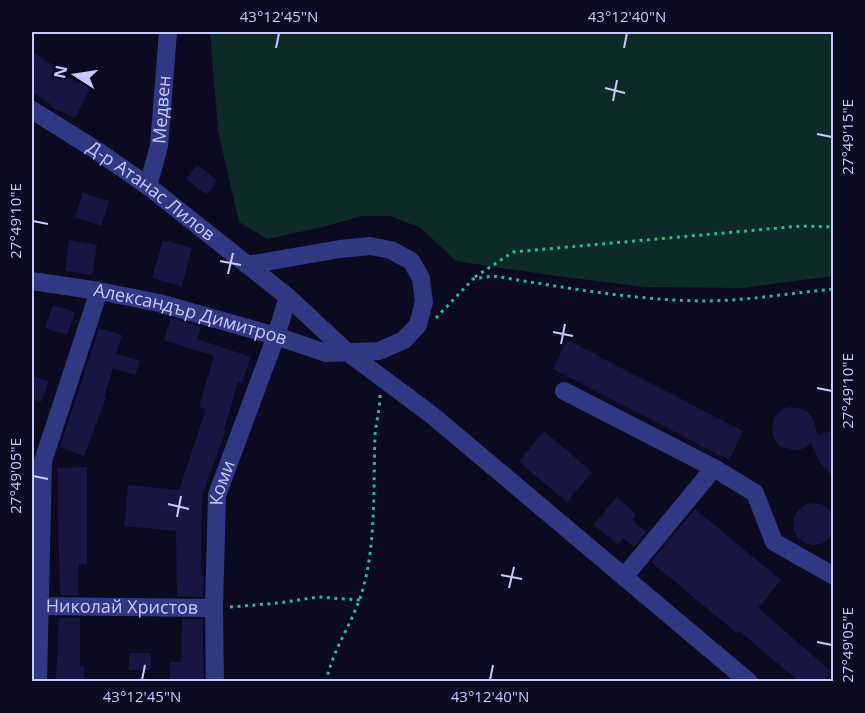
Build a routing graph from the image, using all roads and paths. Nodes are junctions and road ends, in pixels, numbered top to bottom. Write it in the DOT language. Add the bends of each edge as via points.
graph roads {
  1 [pos="168,32"];
  2 [pos="32,110"];
  3 [pos="148,186"];
  4 [pos="834,227"];
  5 [pos="247,265"];
  6 [pos="474,279"];
  7 [pos="32,281"];
  8 [pos="834,289"];
  9 [pos="99,291"];
  10 [pos="288,297"];
  11 [pos="429,326"];
  12 [pos="276,336"];
  13 [pos="346,351"];
  14 [pos="380,378"];
  15 [pos="564,391"];
  16 [pos="37,461"];
  17 [pos="714,468"];
  18 [pos="834,576"];
  19 [pos="624,577"];
  20 [pos="360,600"];
  21 [pos="35,606"];
  22 [pos="214,608"];
  23 [pos="38,681"];
  24 [pos="215,681"];
  25 [pos="326,681"];
  26 [pos="749,681"];
  1 -- 3 [label="street, Медвен" via="159,146"];
  2 -- 3 [label="street, Д-р Атанас Лилов"];
  3 -- 5 [label="street, Д-р Атанас Лилов"];
  4 -- 6 [label="path" via="801,226 513,252"];
  5 -- 10 [label="street, Д-р Атанас Лилов"];
  5 -- 13 [label="street, Александър Димитров" via="370,246 391,249 411,261 421,278 424,302 418,325 404,340 379,351"];
  6 -- 8 [label="path" via="493,276 632,297 703,301"];
  6 -- 11 [label="path"];
  7 -- 9 [label="street, Александър Димитров"];
  9 -- 12 [label="street, Александър Димитров" via="159,303"];
  9 -- 16 [label="street"];
  10 -- 12 [label="street, Коми"];
  10 -- 13 [label="street, Д-р Атанас Лилов"];
  12 -- 13 [label="street, Александър Димитров" via="327,353"];
  12 -- 22 [label="street, Коми" via="217,495"];
  13 -- 14 [label="street, Д-р Атанас Лилов"];
  14 -- 19 [label="street, Д-р Атанас Лилов" via="434,416"];
  14 -- 20 [label="path" via="375,499"];
  15 -- 17 [label="street"];
  16 -- 21 [label="street"];
  17 -- 18 [label="street" via="755,493 774,542"];
  17 -- 19 [label="street"];
  19 -- 26 [label="street, Д-р Атанас Лилов"];
  20 -- 22 [label="path" via="318,597"];
  20 -- 25 [label="path"];
  21 -- 22 [label="street, Николай Христов"];
  21 -- 23 [label="street"];
  22 -- 24 [label="street, Коми"];
}
